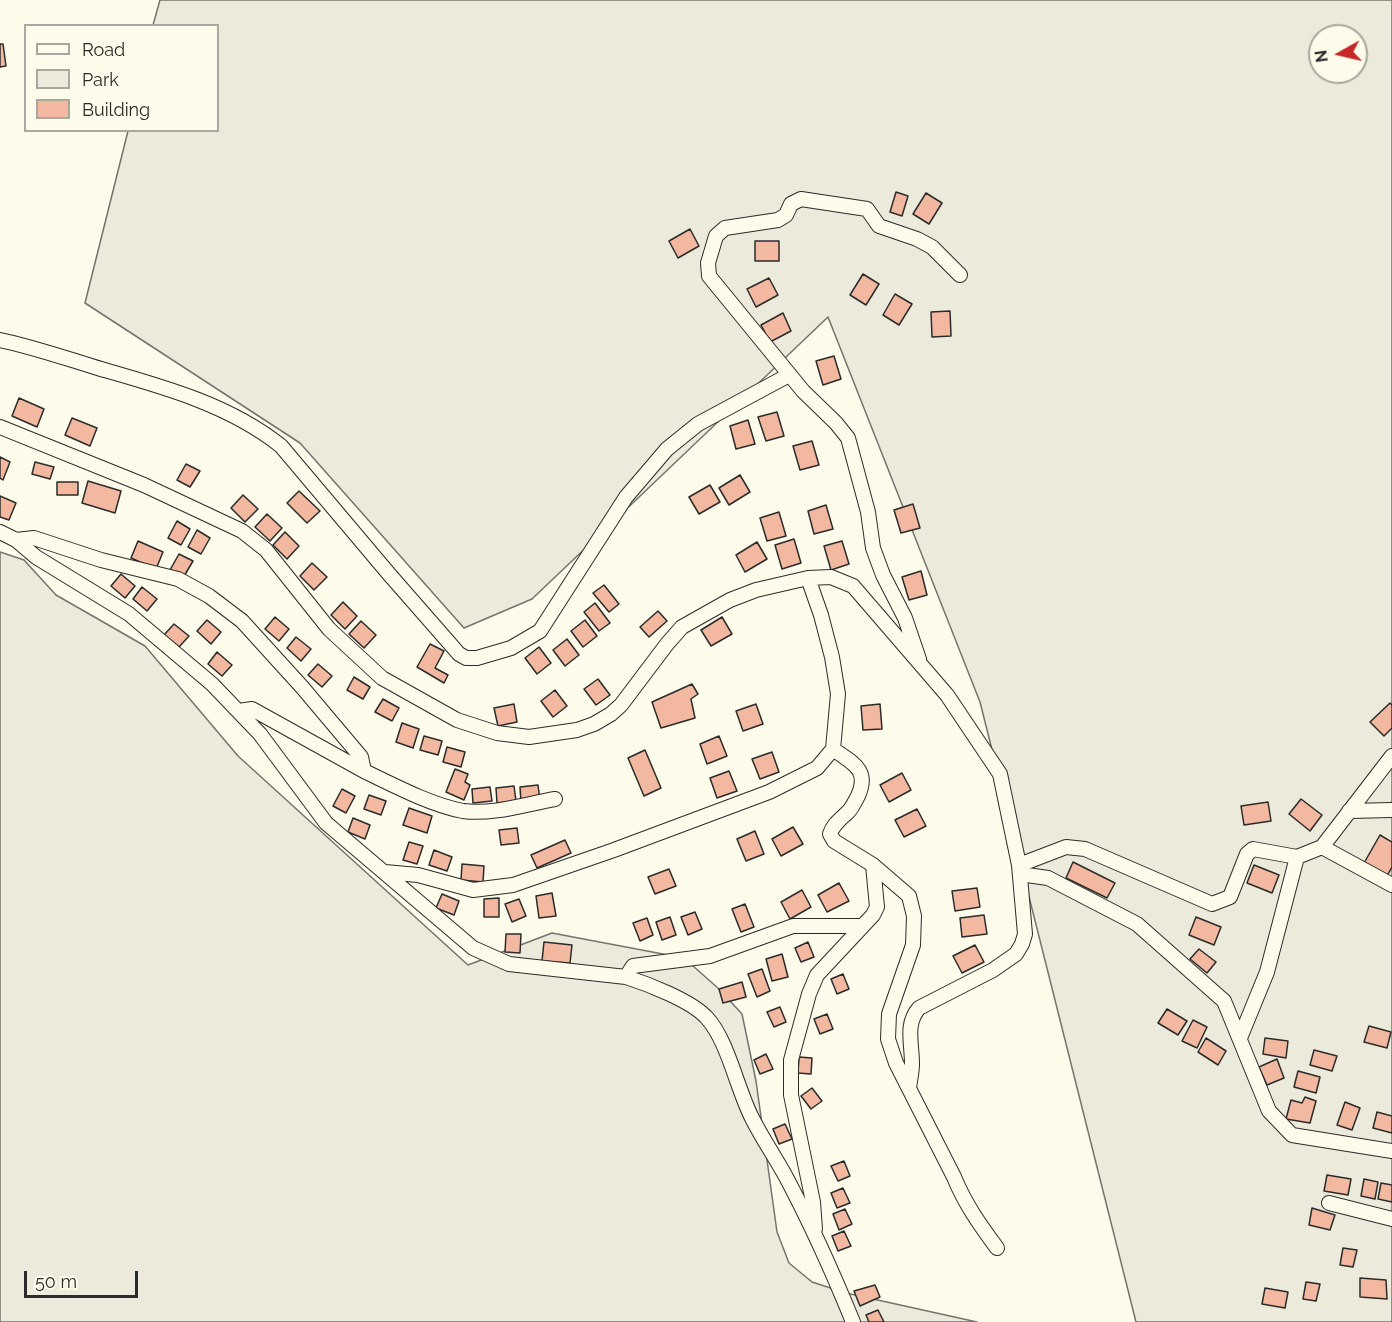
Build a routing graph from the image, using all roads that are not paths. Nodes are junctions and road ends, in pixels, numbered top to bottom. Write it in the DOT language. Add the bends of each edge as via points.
graph roads {
  1 [pos="960,275"];
  2 [pos="0,340"];
  3 [pos="789,375"];
  4 [pos="0,427"];
  5 [pos="0,532"];
  6 [pos="16,540"];
  7 [pos="808,578"];
  8 [pos="921,664"];
  9 [pos="239,711"];
  10 [pos="833,749"];
  11 [pos="1392,756"];
  12 [pos="364,771"];
  13 [pos="555,799"];
  14 [pos="1392,810"];
  15 [pos="1349,811"];
  16 [pos="1322,847"];
  17 [pos="1297,857"];
  18 [pos="873,865"];
  19 [pos="1020,869"];
  20 [pos="385,872"];
  21 [pos="1392,885"];
  22 [pos="862,926"];
  23 [pos="626,977"];
  24 [pos="1240,1038"];
  25 [pos="909,1088"];
  26 [pos="1392,1151"];
  27 [pos="1329,1203"];
  28 [pos="1392,1219"];
  29 [pos="815,1236"];
  30 [pos="997,1248"];
  31 [pos="853,1322"];
  1 -- 3 [label="street" via="932,247 879,226 867,209 801,199 791,204 786,215 778,220 725,228 716,236 708,263 709,276"];
  2 -- 3 [label="street" via="155,385 261,431 281,446 466,658 511,648 540,631 626,496 667,449 698,424"];
  3 -- 8 [label="street" via="848,438 868,512 873,548"];
  4 -- 7 [label="street" via="144,485 242,531 266,550 329,629 382,678 457,720 497,733 529,737 594,724 621,705 682,627 730,600"];
  5 -- 6 [label="street"];
  6 -- 9 [label="street" via="129,614"];
  6 -- 12 [label="street" via="34,538 177,579 209,596 242,621 302,687 361,757"];
  7 -- 8 [label="street" via="831,577 853,586"];
  7 -- 10 [label="street" via="832,657 838,694"];
  8 -- 19 [label="street" via="947,695 1000,774"];
  9 -- 12 [label="street" via="252,709"];
  9 -- 20 [label="street" via="326,823"];
  10 -- 18 [label="street" via="856,766 862,774 862,786 851,809 830,834 834,842"];
  10 -- 20 [label="street" via="817,768 769,792 513,885 473,890 418,875"];
  11 -- 15 [label="street"];
  12 -- 13 [label="street" via="463,811 489,811"];
  14 -- 15 [label="street"];
  15 -- 16 [label="street"];
  16 -- 17 [label="street"];
  16 -- 21 [label="street"];
  17 -- 19 [label="street" via="1253,849 1247,854 1230,897 1212,904 1085,849 1066,848"];
  17 -- 24 [label="street" via="1267,972"];
  18 -- 22 [label="street" via="877,907"];
  18 -- 25 [label="street" via="909,896 914,916 913,945 889,1014 888,1039"];
  19 -- 24 [label="street" via="1048,878 1137,924 1224,1001"];
  19 -- 25 [label="street" via="1025,934 1022,944 1016,954 993,970 920,1008 913,1016 909,1030"];
  20 -- 23 [label="street" via="473,948 509,964"];
  22 -- 23 [label="street" via="793,927 710,956 633,966"];
  22 -- 29 [label="street" via="817,975 791,1060 791,1095 813,1202"];
  23 -- 29 [label="street" via="689,1005 707,1018 719,1037 751,1116"];
  24 -- 26 [label="street" via="1269,1111 1292,1135"];
  25 -- 30 [label="street" via="966,1204"];
  27 -- 28 [label="street"];
  29 -- 31 [label="street"];
}
